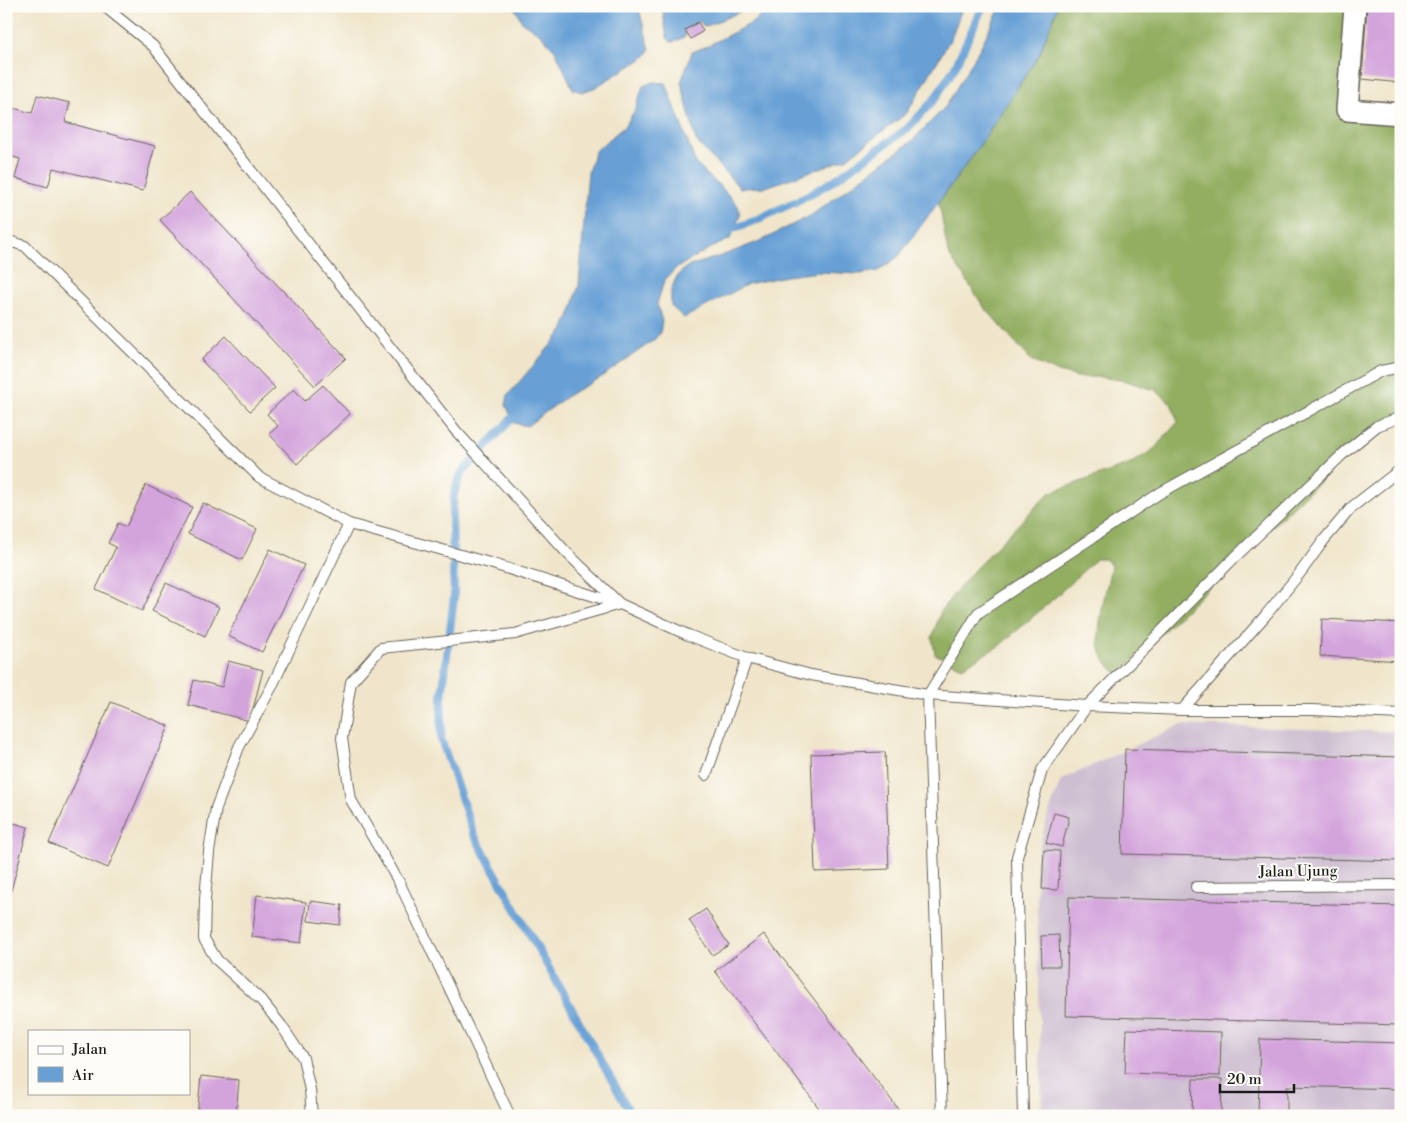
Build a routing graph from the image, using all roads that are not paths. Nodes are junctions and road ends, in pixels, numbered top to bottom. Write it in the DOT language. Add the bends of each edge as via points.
graph roads {
  1 [pos="104,6"];
  2 [pos="1355,6"];
  3 [pos="1401,114"];
  4 [pos="6,240"];
  5 [pos="1401,367"];
  6 [pos="1401,417"];
  7 [pos="1401,469"];
  8 [pos="348,524"];
  9 [pos="620,604"];
  10 [pos="747,658"];
  11 [pos="928,695"];
  12 [pos="1088,706"];
  13 [pos="1182,710"];
  14 [pos="1401,714"];
  15 [pos="706,776"];
  16 [pos="1401,886"];
  17 [pos="1196,887"];
  18 [pos="312,1116"];
  19 [pos="510,1116"];
  20 [pos="942,1116"];
  21 [pos="1023,1116"];
  1 -- 9 [label="lane" via="153,46 456,431 567,553"];
  2 -- 3 [label="street" via="1347,110"];
  4 -- 8 [label="lane" via="25,246 259,477"];
  5 -- 11 [label="lane" via="1381,371 1160,493 978,613"];
  6 -- 12 [label="lane" via="1377,426 1344,453"];
  7 -- 13 [label="lane" via="1352,508 1265,616"];
  8 -- 9 [label="lane" via="494,564"];
  8 -- 18 [label="lane" via="271,688 239,747 216,808 205,900 204,939 217,960 261,1000 303,1058"];
  9 -- 10 [label="lane"];
  9 -- 19 [label="lane" via="515,634 381,648 351,682 342,738 351,800 400,882"];
  10 -- 11 [label="lane" via="811,675"];
  10 -- 15 [label="lane"];
  11 -- 12 [label="lane"];
  11 -- 20 [label="lane"];
  12 -- 13 [label="lane"];
  12 -- 21 [label="lane" via="1042,770 1017,857"];
  13 -- 14 [label="lane"];
  16 -- 17 [label="lane, Jalan Ujung"];
}
